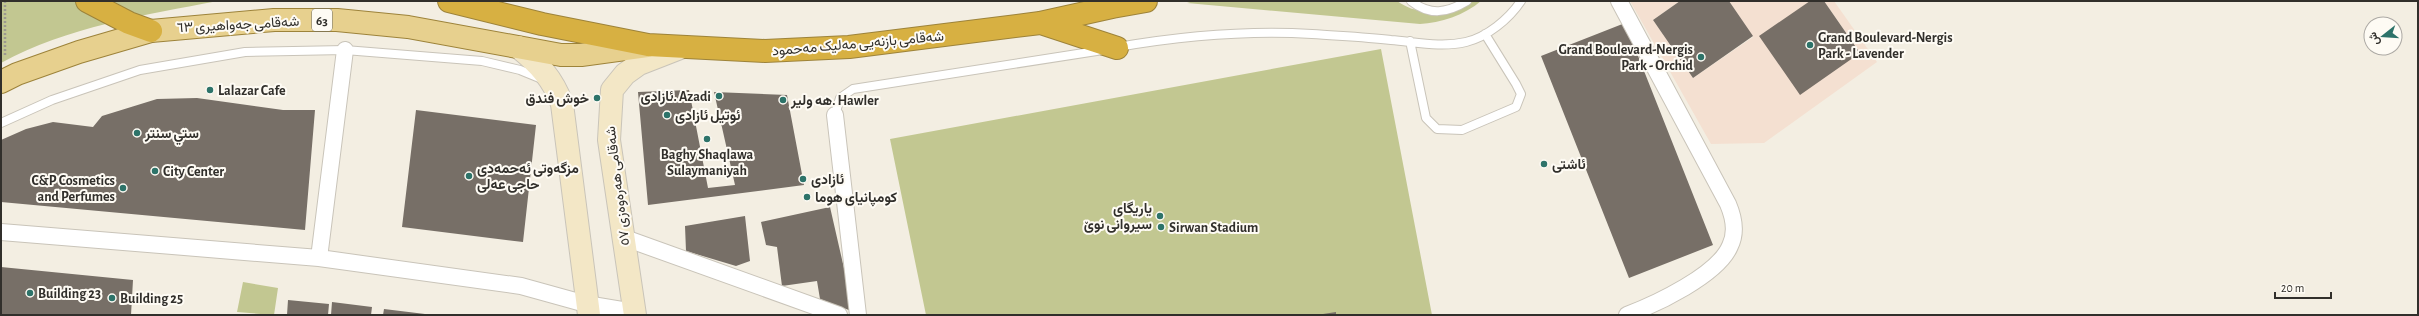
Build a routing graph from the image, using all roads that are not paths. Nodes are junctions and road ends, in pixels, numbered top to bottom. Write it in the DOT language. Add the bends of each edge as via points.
graph roads {
  1 [pos="87,1"];
  2 [pos="449,1"];
  3 [pos="1146,1"];
  4 [pos="1411,1"];
  5 [pos="1467,1"];
  6 [pos="1521,1"];
  7 [pos="1619,1"];
  8 [pos="1118,4"];
  9 [pos="1040,22"];
  10 [pos="150,31"];
  11 [pos="1485,34"];
  12 [pos="1410,42"];
  13 [pos="648,45"];
  14 [pos="518,47"];
  15 [pos="680,48"];
  16 [pos="1117,48"];
  17 [pos="345,50"];
  18 [pos="3,81"];
  19 [pos="555,86"];
  20 [pos="834,115"];
  21 [pos="1,123"];
  22 [pos="1,232"];
  23 [pos="622,237"];
  24 [pos="319,258"];
  25 [pos="588,309"];
  26 [pos="1648,311"];
  27 [pos="635,314"];
  28 [pos="839,315"];
  29 [pos="858,315"];
  30 [pos="1627,315"];
  1 -- 10 [label="highway"];
  2 -- 13 [label="highway, شەقامی بازنەیی مەلیک مەحمود" via="542,24"];
  3 -- 8 [label="highway, شەقامی بازنەیی مەلیک مەحمود"];
  4 -- 5 [label="lane" via="1430,12 1442,12"];
  6 -- 11 [label="lane" via="1499,25"];
  7 -- 26 [label="street" via="1728,204 1734,225 1730,246 1721,259"];
  8 -- 9 [label="highway, شەقامی بازنەیی مەلیک مەحمود"];
  9 -- 15 [label="highway, شەقامی بازنەیی مەلیک مەحمود" via="849,47 765,51"];
  9 -- 16 [label="highway"];
  10 -- 14 [label="main road, شەقامی جەواهیری ٦٣ / 63" via="274,20 337,20 408,27"];
  10 -- 18 [label="main road, شەقامی جەواهیری ٦٣ / 63" via="79,52"];
  11 -- 12 [label="lane" via="1467,42 1441,46"];
  11 -- 12 [label="lane" via="1520,94 1516,107 1462,130 1437,129 1426,118"];
  12 -- 16 [label="lane" via="1272,32 1194,36"];
  13 -- 14 [label="main road, شەقامی جەواهیری ٦٣ / 63" via="581,55"];
  13 -- 15 [label="highway, شەقامی بازنەیی مەلیک مەحمود"];
  14 -- 19 [label="street" via="541,66"];
  15 -- 23 [label="street, شەقامی هەرەوەزی ٥٧" via="639,64 625,74 612,90 609,140"];
  16 -- 20 [label="lane" via="853,89 840,98"];
  17 -- 19 [label="lane" via="482,61 520,70"];
  17 -- 21 [label="lane" via="244,52 140,70 52,100"];
  17 -- 24 [label="street"];
  19 -- 25 [label="street" via="562,104"];
  20 -- 29 [label="street"];
  22 -- 24 [label="street"];
  23 -- 27 [label="street, شەقامی هەرەوەزی ٥٧"];
  23 -- 28 [label="street"];
  24 -- 25 [label="street" via="521,286"];
  25 -- 27 [label="street"];
  26 -- 30 [label="street"];
}
